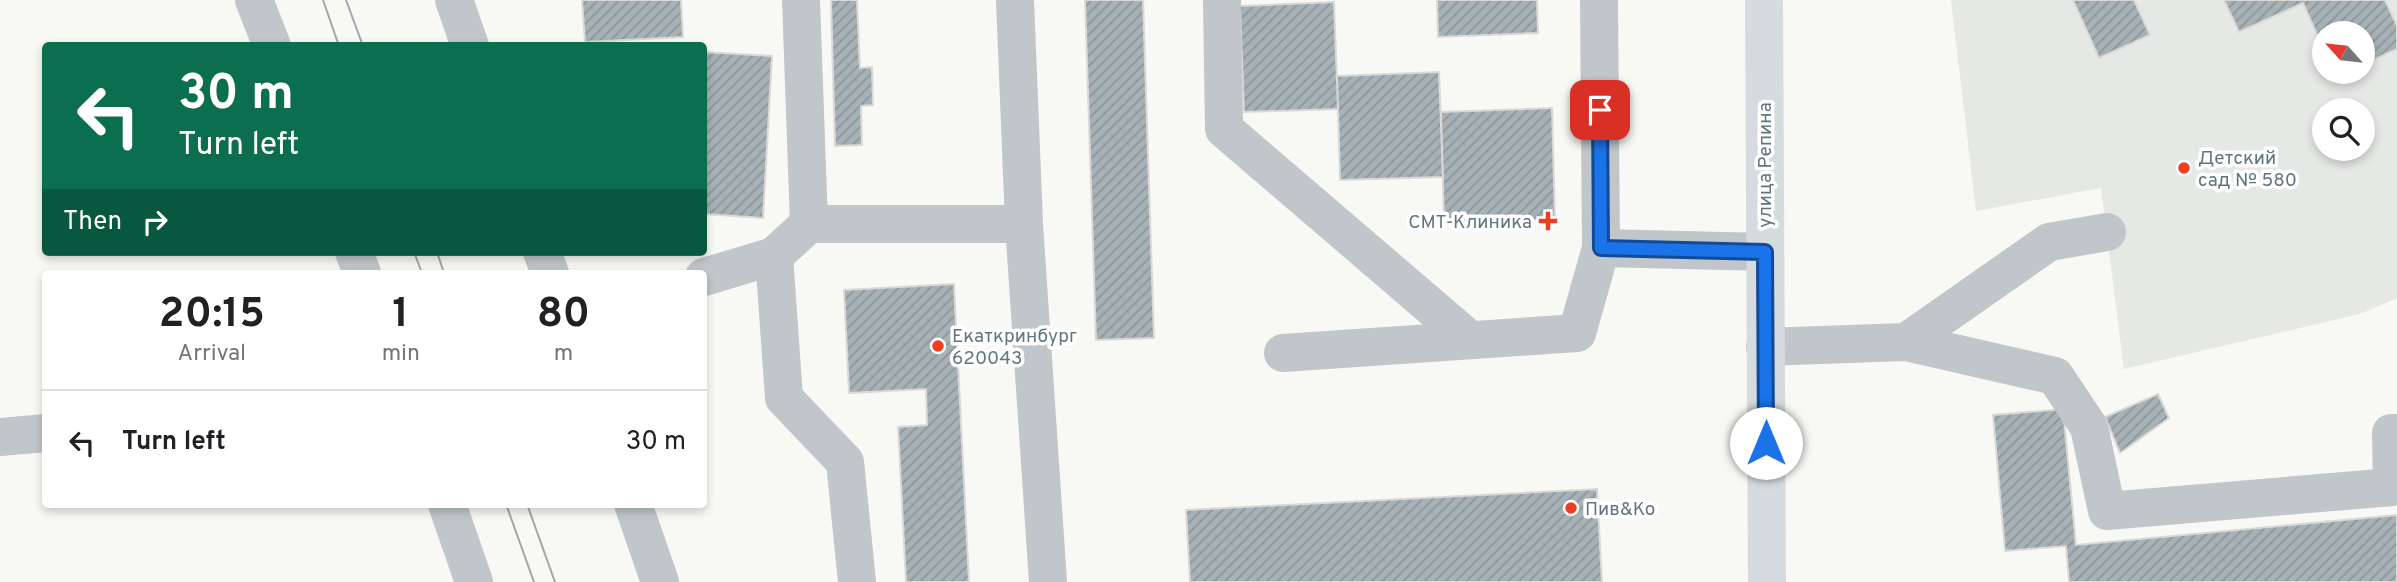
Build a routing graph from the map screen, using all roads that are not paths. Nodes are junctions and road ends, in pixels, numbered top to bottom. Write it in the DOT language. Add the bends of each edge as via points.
graph roads {
  1 [pos="254,0"];
  2 [pos="454,0"];
  3 [pos="801,0"];
  4 [pos="1015,0"];
  5 [pos="1222,0"];
  6 [pos="1599,0"];
  7 [pos="1764,0"];
  8 [pos="270,42"];
  9 [pos="469,42"];
  10 [pos="809,224"];
  11 [pos="1024,224"];
  12 [pos="2107,232"];
  13 [pos="1601,248"];
  14 [pos="1765,252"];
  15 [pos="774,256"];
  16 [pos="707,276"];
  17 [pos="1470,340"];
  18 [pos="1906,342"];
  19 [pos="1765,347"];
  20 [pos="1283,353"];
  21 [pos="42,433"];
  22 [pos="2397,433"];
  23 [pos="0,438"];
  24 [pos="448,508"];
  25 [pos="634,508"];
  26 [pos="474,582"];
  27 [pos="660,582"];
  28 [pos="857,582"];
  29 [pos="1048,582"];
  30 [pos="1767,582"];
  1 -- 8 [label="street"];
  2 -- 9 [label="street"];
  3 -- 10 [label="street"];
  4 -- 11 [label="street"];
  5 -- 17 [label="street" via="1224,129"];
  6 -- 13 [label="street"];
  7 -- 14 [label="main road, улица Репина"];
  10 -- 11 [label="street"];
  10 -- 15 [label="street"];
  11 -- 29 [label="street"];
  12 -- 18 [label="street" via="2049,242"];
  13 -- 14 [label="street"];
  13 -- 17 [label="street" via="1577,332"];
  14 -- 19 [label="main road, улица Репина"];
  15 -- 16 [label="street"];
  15 -- 28 [label="street" via="784,398 845,462"];
  17 -- 20 [label="street"];
  18 -- 19 [label="street"];
  18 -- 22 [label="street" via="2055,376 2090,427 2107,511 2392,487 2391,433"];
  19 -- 30 [label="main road, улица Репина"];
  21 -- 23 [label="street"];
  24 -- 26 [label="street"];
  25 -- 27 [label="street"];
}
